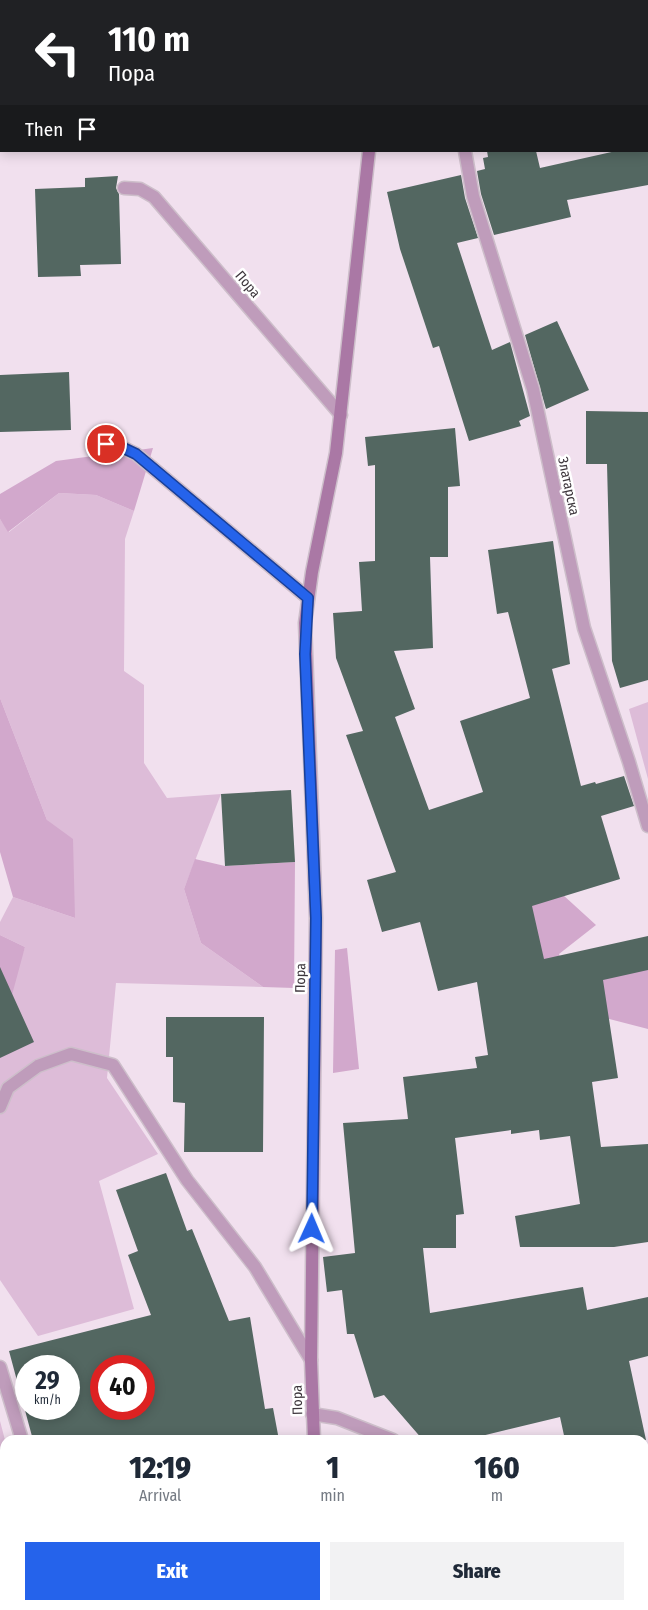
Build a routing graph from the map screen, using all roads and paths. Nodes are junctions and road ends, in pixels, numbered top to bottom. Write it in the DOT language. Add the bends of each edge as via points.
graph roads {
  1 [pos="369,152"];
  2 [pos="465,152"];
  3 [pos="124,188"];
  4 [pos="341,415"];
  5 [pos="95,443"];
  6 [pos="308,598"];
  7 [pos="648,826"];
  8 [pos="0,1107"];
  9 [pos="311,1360"];
  10 [pos="0,1367"];
  11 [pos="312,1414"];
  12 [pos="20,1435"];
  13 [pos="314,1435"];
  14 [pos="380,1435"];
  1 -- 4 [label="street, Пора"];
  2 -- 7 [label="street, Златарска" via="473,196 533,389 584,628"];
  3 -- 4 [label="street, Пора" via="140,189 154,197"];
  4 -- 6 [label="street, Пора" via="331,486"];
  5 -- 6 [label="street" via="117,445 136,454"];
  6 -- 9 [label="street, Пора" via="305,654 316,918"];
  8 -- 9 [label="street, Пора" via="8,1088 38,1066 71,1054 114,1065 187,1180 256,1267"];
  9 -- 11 [label="street, Пора"];
  10 -- 12 [label="street"];
  11 -- 13 [label="street, Пора"];
  11 -- 14 [label="street" via="338,1418"];
}
